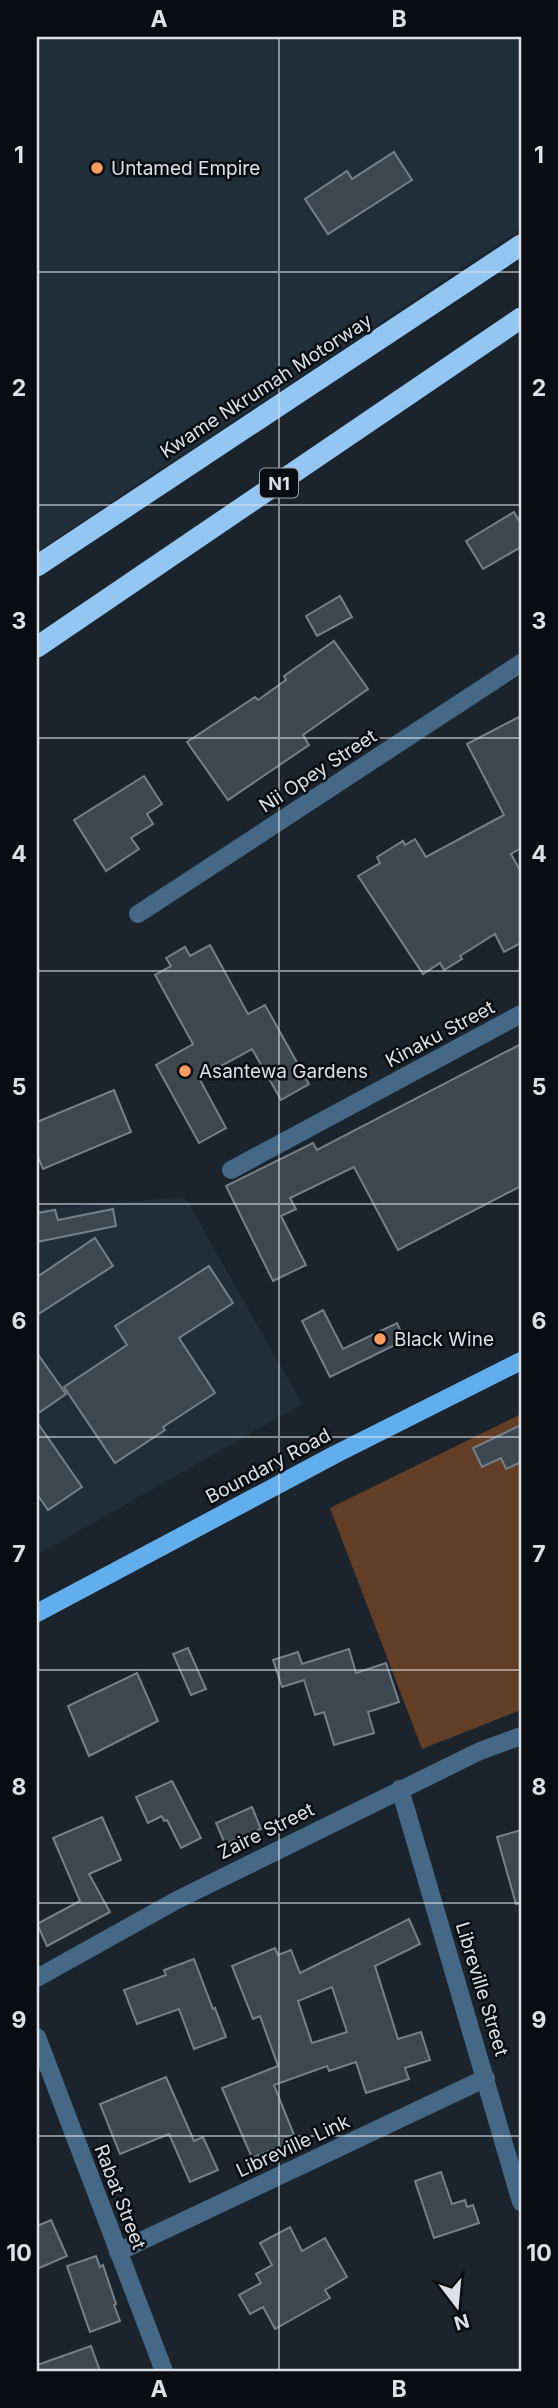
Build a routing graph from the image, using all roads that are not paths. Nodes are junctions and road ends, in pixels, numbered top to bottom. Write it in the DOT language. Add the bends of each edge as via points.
graph roads {
  1 [pos="521,245"];
  2 [pos="521,318"];
  3 [pos="37,566"];
  4 [pos="37,647"];
  5 [pos="521,663"];
  6 [pos="138,914"];
  7 [pos="521,1014"];
  8 [pos="231,1170"];
  9 [pos="521,1361"];
  10 [pos="37,1613"];
  11 [pos="521,1736"];
  12 [pos="400,1789"];
  13 [pos="37,1978"];
  14 [pos="37,2037"];
  15 [pos="486,2078"];
  16 [pos="521,2202"];
  17 [pos="118,2252"];
  18 [pos="164,2371"];
  1 -- 3 [label="highway, Kwame Nkrumah Motorway"];
  2 -- 4 [label="highway, N1"];
  5 -- 6 [label="street, Nii Opey Street"];
  7 -- 8 [label="street, Kinaku Street"];
  9 -- 10 [label="main road, Boundary Road"];
  11 -- 12 [label="street, Zaire Street"];
  12 -- 13 [label="street, Zaire Street" via="177,1899"];
  12 -- 15 [label="street, Libreville Street"];
  14 -- 17 [label="street, Rabat Street"];
  15 -- 16 [label="street, Libreville Street"];
  15 -- 17 [label="street, Libreville Link"];
  17 -- 18 [label="street, Rabat Street"];
}
